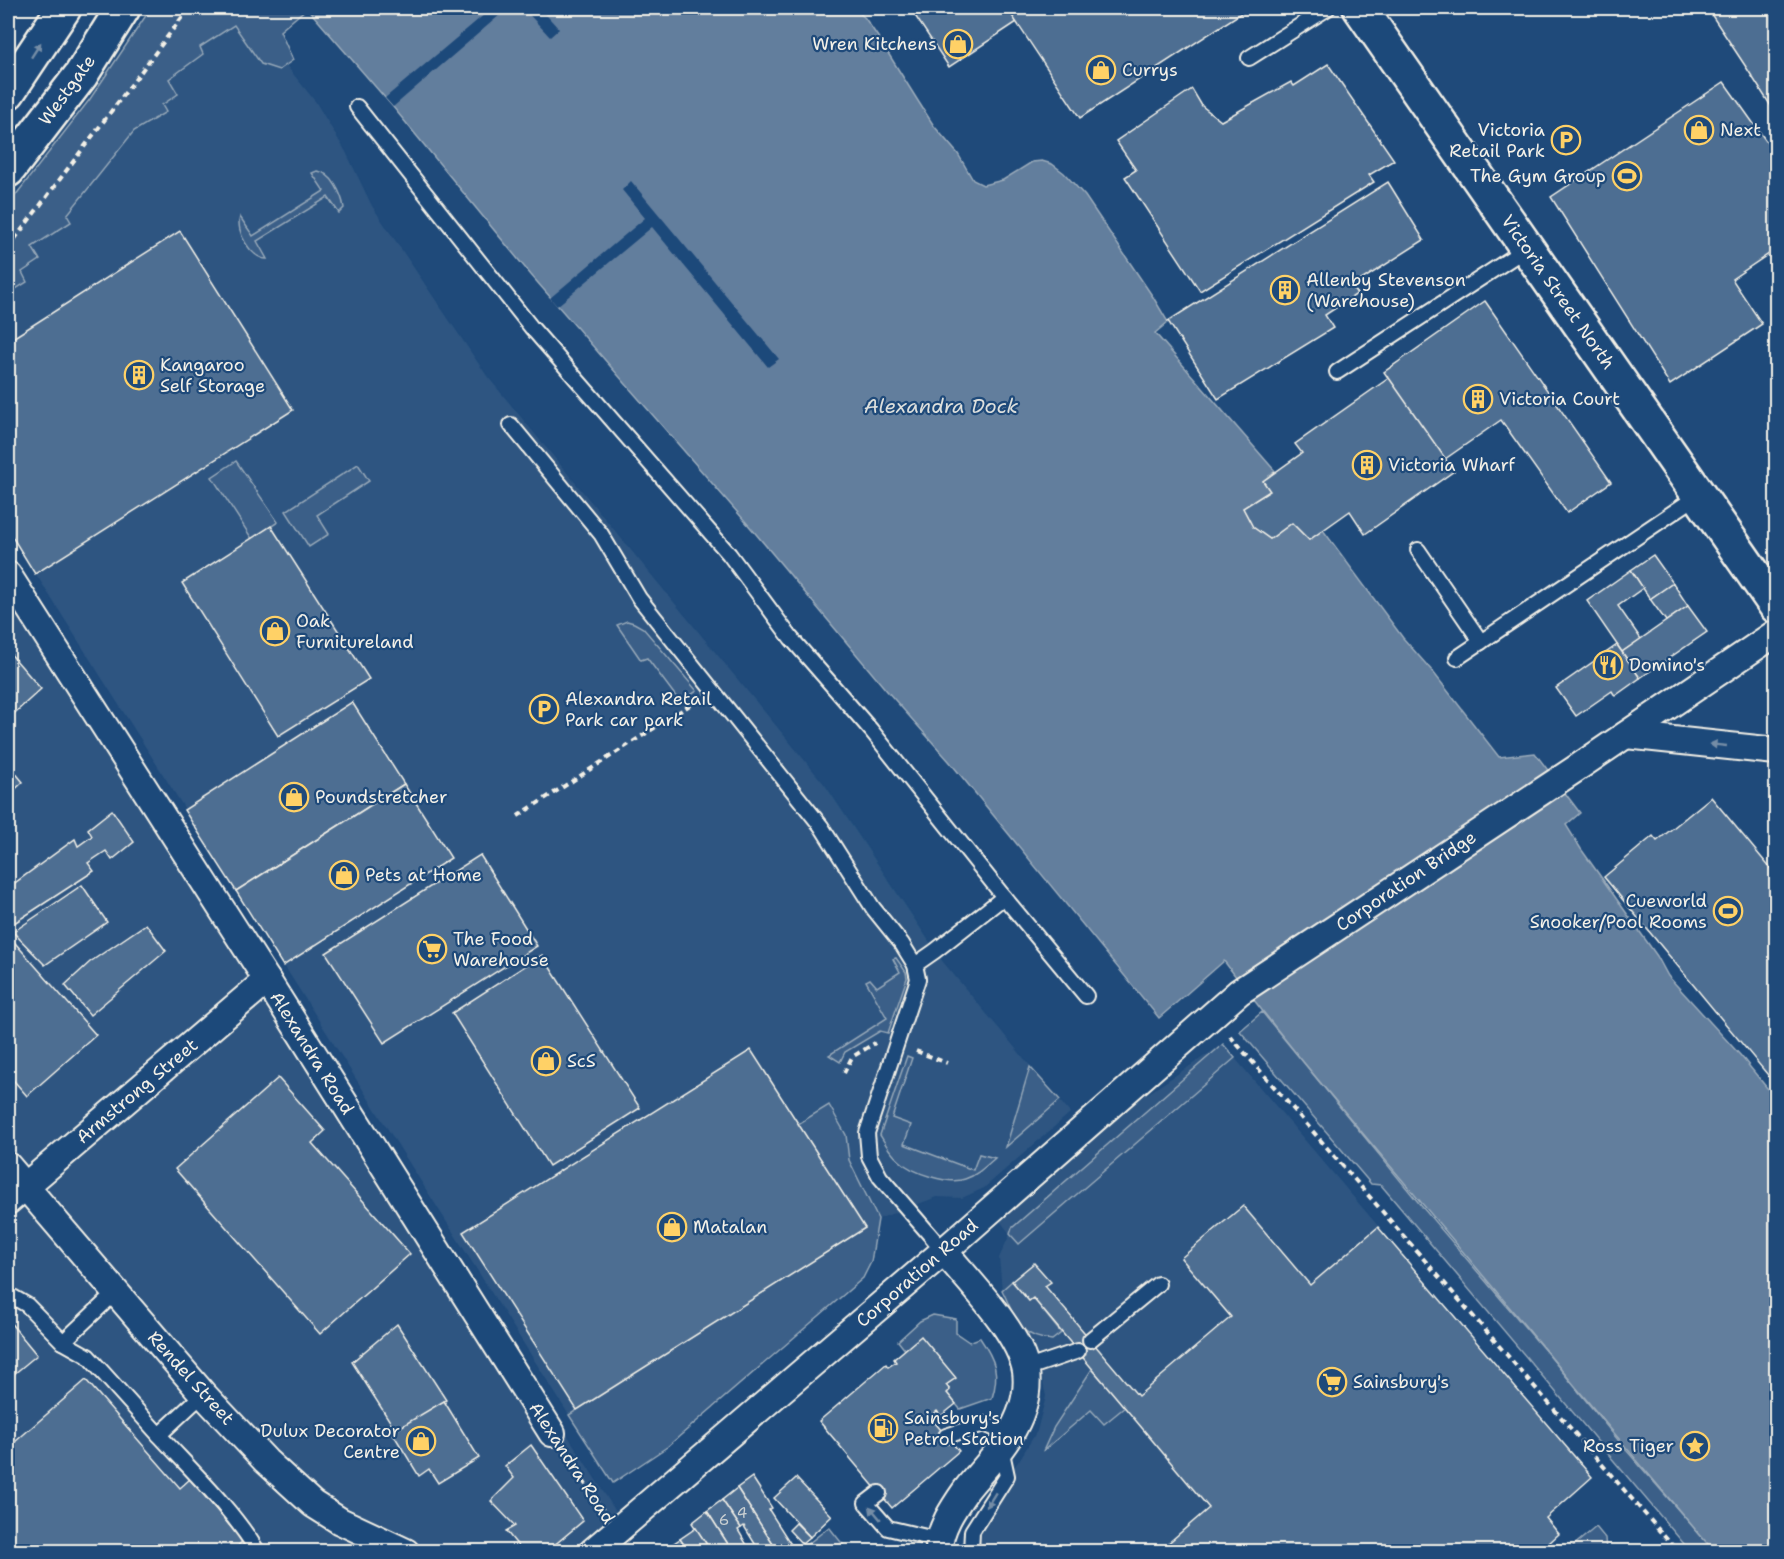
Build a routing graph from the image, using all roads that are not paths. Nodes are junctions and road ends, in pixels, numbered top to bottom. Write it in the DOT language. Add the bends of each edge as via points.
graph roads {
  1 [pos="64,8"];
  2 [pos="123,8"];
  3 [pos="1328,8"];
  4 [pos="1360,8"];
  5 [pos="1249,58"];
  6 [pos="8,92"];
  7 [pos="357,107"];
  8 [pos="8,170"];
  9 [pos="1527,248"];
  10 [pos="1337,372"];
  11 [pos="511,425"];
  12 [pos="1699,495"];
  13 [pos="1418,550"];
  14 [pos="8,575"];
  15 [pos="1776,606"];
  16 [pos="1776,633"];
  17 [pos="1480,642"];
  18 [pos="1457,658"];
  19 [pos="1626,735"];
  20 [pos="1776,751"];
  21 [pos="1004,897"];
  22 [pos="915,964"];
  23 [pos="267,980"];
  24 [pos="1239,992"];
  25 [pos="1086,996"];
  26 [pos="8,1166"];
  27 [pos="16,1194"];
  28 [pos="944,1251"];
  29 [pos="1158,1284"];
  30 [pos="116,1292"];
  31 [pos="8,1297"];
  32 [pos="1090,1340"];
  33 [pos="63,1342"];
  34 [pos="1078,1351"];
  35 [pos="1025,1369"];
  36 [pos="203,1394"];
  37 [pos="552,1433"];
  38 [pos="159,1434"];
  39 [pos="946,1436"];
  40 [pos="1005,1441"];
  41 [pos="879,1492"];
  42 [pos="372,1542"];
  43 [pos="939,1546"];
  44 [pos="258,1551"];
  45 [pos="406,1551"];
  46 [pos="592,1551"];
  47 [pos="971,1551"];
  6 -- 1 [label="highway, one-way"];
  2 -- 8 [label="highway, Westgate" via="81,75"];
  3 -- 5 [label="lane"];
  4 -- 9 [label="highway, Victoria Street North"];
  7 -- 21 [label="lane" via="531,327 729,554 791,638 871,730"];
  9 -- 10 [label="lane"];
  9 -- 12 [label="highway, Victoria Street North"];
  11 -- 22 [label="lane" via="601,534 639,598 821,826 873,908"];
  12 -- 15 [label="highway, Victoria Street North"];
  12 -- 17 [label="lane"];
  13 -- 17 [label="lane"];
  14 -- 23 [label="street, Alexandra Road"];
  16 -- 19 [label="street, Corporation Bridge"];
  17 -- 18 [label="lane"];
  20 -- 19 [label="street, one-way"];
  19 -- 24 [label="street, Corporation Bridge"];
  21 -- 22 [label="lane"];
  21 -- 25 [label="lane"];
  22 -- 28 [label="lane" via="918,979 867,1133 869,1156 880,1177"];
  23 -- 27 [label="street, Armstrong Street"];
  23 -- 37 [label="street, Alexandra Road"];
  24 -- 28 [label="street, Corporation Road"];
  26 -- 27 [label="street, Rendel Street"];
  27 -- 30 [label="street, Rendel Street"];
  28 -- 35 [label="street" via="1001,1319"];
  28 -- 46 [label="street, Corporation Road"];
  29 -- 32 [label="lane"];
  30 -- 33 [label="lane"];
  30 -- 36 [label="street, Rendel Street"];
  31 -- 33 [label="lane" via="27,1305"];
  33 -- 38 [label="lane" via="88,1356"];
  34 -- 35 [label="lane"];
  35 -- 40 [label="street" via="1021,1413"];
  36 -- 38 [label="lane"];
  36 -- 42 [label="street, Rendel Street" via="313,1504"];
  38 -- 44 [label="lane"];
  39 -- 40 [label="lane" via="984,1424"];
  40 -- 43 [label="street" via="957,1503"];
  40 -- 47 [label="lane, one-way" via="1006,1476 972,1531"];
  43 -- 41 [label="lane, one-way" via="888,1528 866,1503"];
  42 -- 45 [label="street, Rendel Street"];
}
